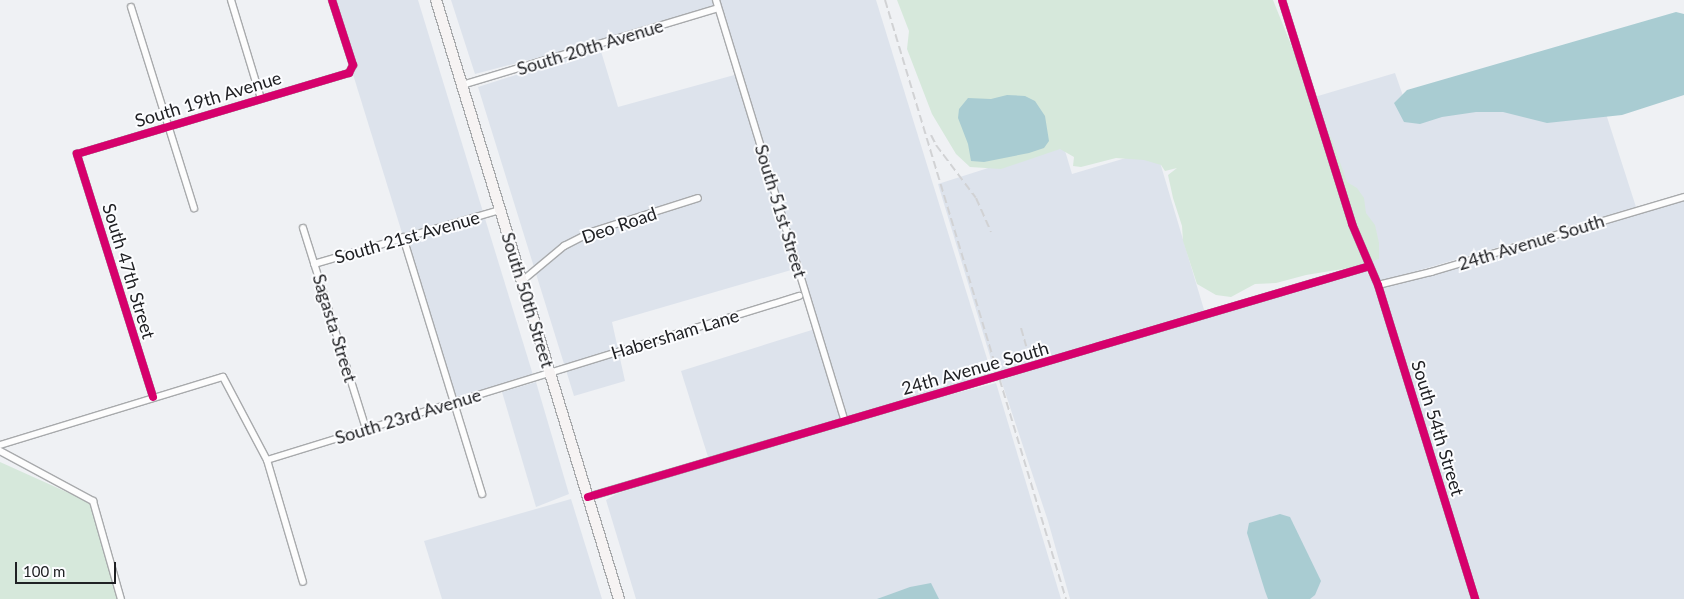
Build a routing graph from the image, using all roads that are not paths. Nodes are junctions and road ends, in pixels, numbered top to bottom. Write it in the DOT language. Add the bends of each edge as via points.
graph roads {
  1 [pos="231,0"];
  2 [pos="332,0"];
  3 [pos="436,0"];
  4 [pos="716,0"];
  5 [pos="1282,0"];
  6 [pos="131,7"];
  7 [pos="718,8"];
  8 [pos="462,85"];
  9 [pos="261,99"];
  10 [pos="168,126"];
  11 [pos="77,154"];
  12 [pos="1684,197"];
  13 [pos="698,198"];
  14 [pos="194,208"];
  15 [pos="500,210"];
  16 [pos="303,228"];
  17 [pos="403,237"];
  18 [pos="314,264"];
  19 [pos="1370,266"];
  20 [pos="522,281"];
  21 [pos="1378,285"];
  22 [pos="799,296"];
  23 [pos="550,373"];
  24 [pos="153,397"];
  25 [pos="454,402"];
  26 [pos="845,422"];
  27 [pos="366,429"];
  28 [pos="0,445"];
  29 [pos="0,451"];
  30 [pos="267,460"];
  31 [pos="482,494"];
  32 [pos="588,497"];
  33 [pos="303,582"];
  34 [pos="121,599"];
  35 [pos="620,599"];
  36 [pos="1475,599"];
  1 -- 9 [label="street"];
  2 -- 9 [label="street, South 19th Avenue" via="353,65 349,73"];
  3 -- 8 [label="main road, South 50th Street"];
  4 -- 7 [label="street, South 51st Street"];
  5 -- 19 [label="street, South 54th Street" via="1352,224"];
  6 -- 10 [label="street"];
  7 -- 8 [label="street, South 20th Avenue"];
  7 -- 26 [label="street, South 51st Street"];
  8 -- 15 [label="main road, South 50th Street"];
  9 -- 10 [label="street, South 19th Avenue"];
  10 -- 11 [label="street, South 19th Avenue"];
  10 -- 14 [label="street"];
  11 -- 24 [label="street, South 47th Street"];
  12 -- 21 [label="street, 24th Avenue South"];
  13 -- 20 [label="street, Deo Road" via="592,232 564,246"];
  15 -- 17 [label="street, South 21st Avenue"];
  15 -- 20 [label="main road, South 50th Street"];
  16 -- 18 [label="street, Sagasta Street"];
  17 -- 18 [label="street, South 21st Avenue"];
  17 -- 25 [label="street"];
  18 -- 27 [label="street, Sagasta Street"];
  19 -- 21 [label="street, South 54th Street"];
  19 -- 26 [label="street, 24th Avenue South"];
  20 -- 23 [label="main road, South 50th Street"];
  21 -- 36 [label="street, South 54th Street"];
  22 -- 23 [label="street, Habersham Lane"];
  23 -- 25 [label="street, South 23rd Avenue"];
  23 -- 32 [label="main road, South 50th Street"];
  24 -- 28 [label="street"];
  24 -- 30 [label="street" via="223,377"];
  25 -- 27 [label="street, South 23rd Avenue"];
  25 -- 31 [label="street"];
  26 -- 32 [label="street, 24th Avenue South"];
  27 -- 30 [label="street, South 23rd Avenue"];
  29 -- 34 [label="street" via="93,501"];
  30 -- 33 [label="street"];
  32 -- 35 [label="main road, South 50th Street"];
}
